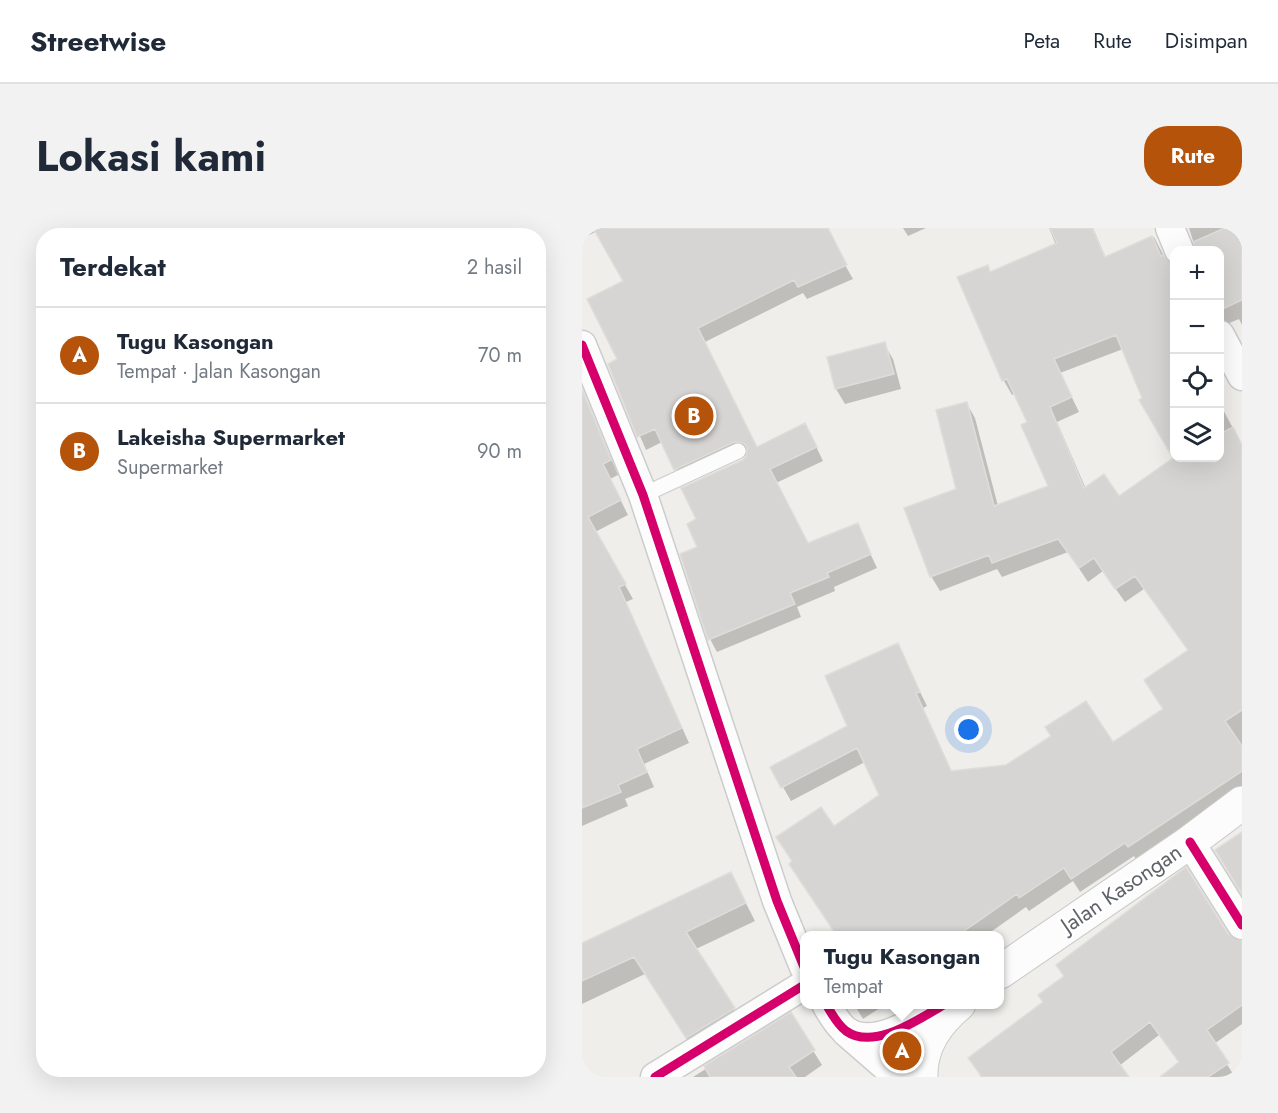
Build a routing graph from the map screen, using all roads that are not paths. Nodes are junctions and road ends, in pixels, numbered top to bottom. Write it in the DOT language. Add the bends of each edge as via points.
graph roads {
  1 [pos="1170,228"];
  2 [pos="1177,246"];
  3 [pos="1224,342"];
  4 [pos="582,345"];
  5 [pos="1242,376"];
  6 [pos="738,451"];
  7 [pos="644,495"];
  8 [pos="1242,803"];
  9 [pos="1190,842"];
  10 [pos="1242,925"];
  11 [pos="800,958"];
  12 [pos="1004,969"];
  13 [pos="800,987"];
  14 [pos="829,1009"];
  15 [pos="936,1009"];
  16 [pos="955,1009"];
  17 [pos="844,1030"];
  18 [pos="655,1077"];
  19 [pos="898,1077"];
  20 [pos="921,1077"];
  1 -- 2 [label="street"];
  3 -- 5 [label="street"];
  4 -- 7 [label="street"];
  6 -- 7 [label="lane"];
  7 -- 11 [label="street" via="777,901"];
  8 -- 9 [label="main road, Jalan Kasongan"];
  9 -- 10 [label="street"];
  9 -- 12 [label="main road, Jalan Kasongan"];
  13 -- 18 [label="street"];
  14 -- 17 [label="street"];
  15 -- 17 [label="street" via="873,1038"];
  16 -- 20 [label="main road" via="933,1032 923,1052"];
  17 -- 19 [label="street"];
}
